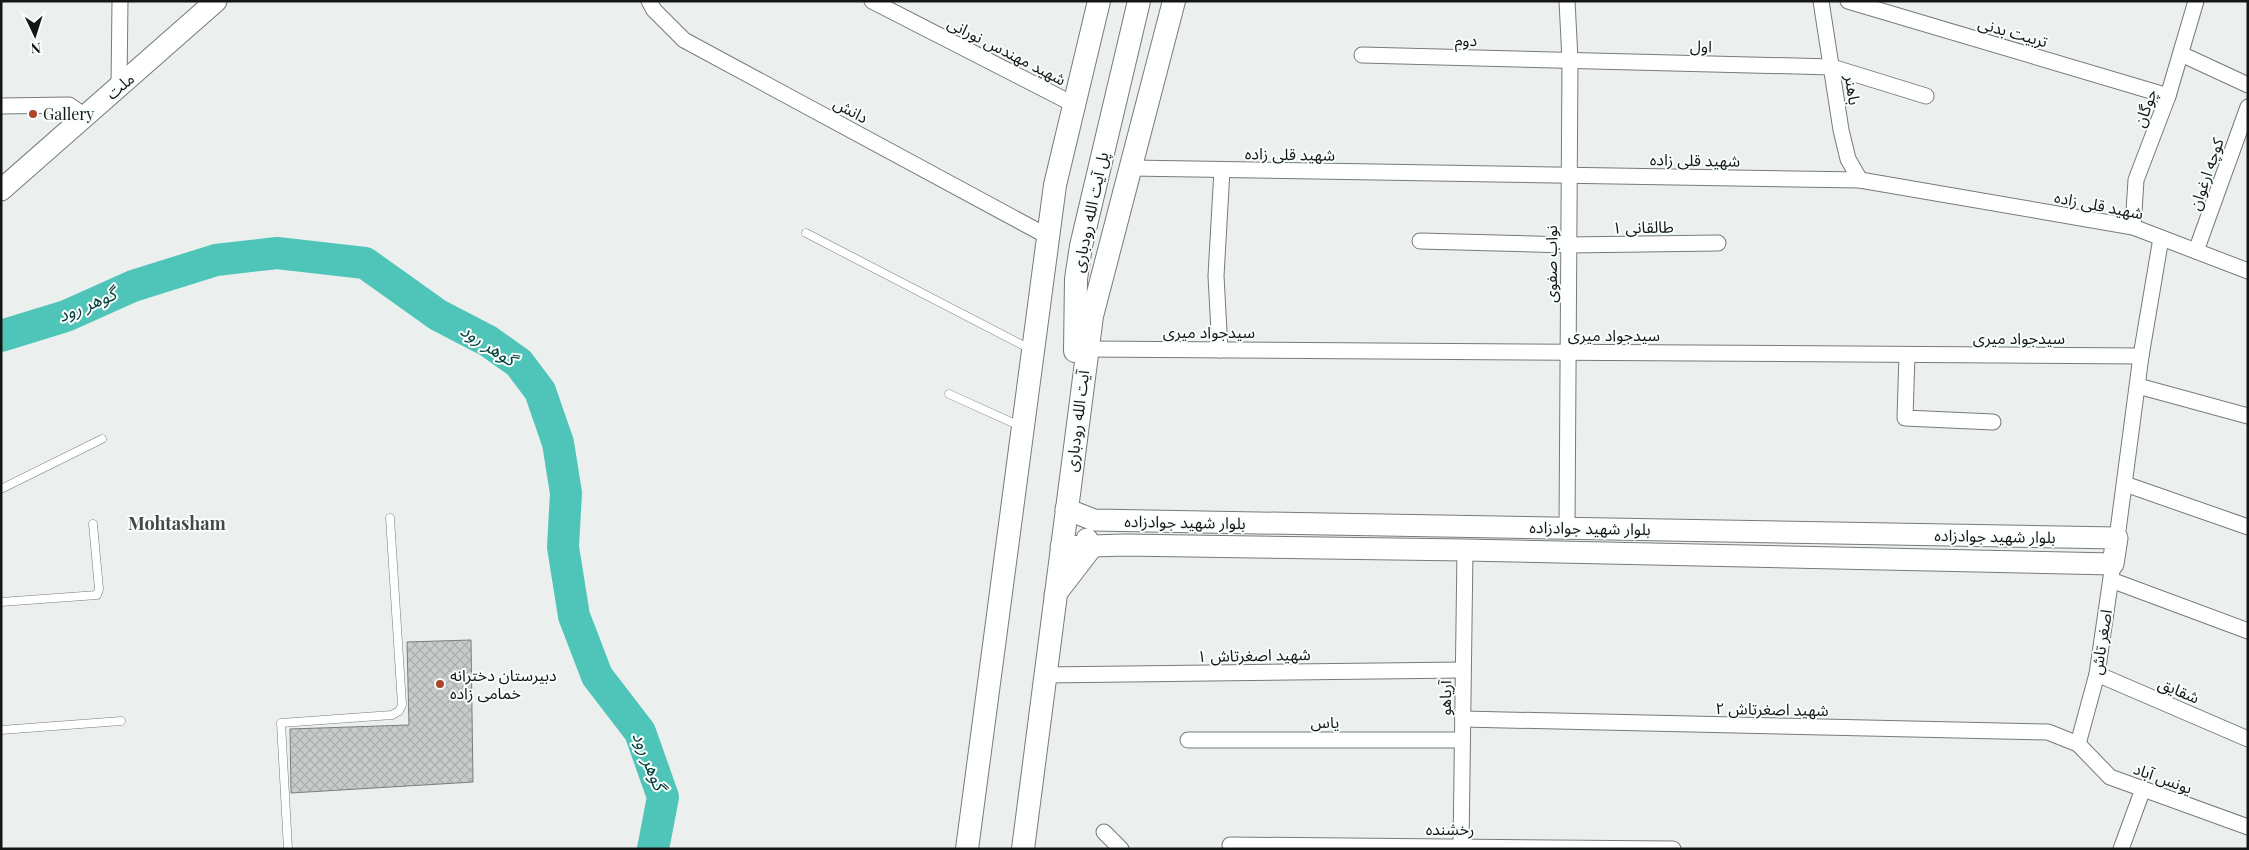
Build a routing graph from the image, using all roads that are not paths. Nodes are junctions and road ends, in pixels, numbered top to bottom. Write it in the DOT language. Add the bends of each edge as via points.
graph roads {
  1 [pos="120,1"];
  2 [pos="216,1"];
  3 [pos="649,1"];
  4 [pos="872,1"];
  5 [pos="1099,1"];
  6 [pos="1139,1"];
  7 [pos="1174,1"];
  8 [pos="1567,1"];
  9 [pos="1821,1"];
  10 [pos="1848,1"];
  11 [pos="2196,1"];
  12 [pos="2181,54"];
  13 [pos="1362,56"];
  14 [pos="1570,60"];
  15 [pos="1832,67"];
  16 [pos="2248,85"];
  17 [pos="119,86"];
  18 [pos="1926,96"];
  19 [pos="2168,96"];
  20 [pos="1073,104"];
  21 [pos="1,106"];
  22 [pos="2248,107"];
  23 [pos="85,116"];
  24 [pos="1130,168"];
  25 [pos="1222,170"];
  26 [pos="1568,176"];
  27 [pos="1860,180"];
  28 [pos="1,190"];
  29 [pos="2133,227"];
  30 [pos="806,233"];
  31 [pos="1047,236"];
  32 [pos="2161,238"];
  33 [pos="1420,241"];
  34 [pos="1718,243"];
  35 [pos="1568,245"];
  36 [pos="2196,251"];
  37 [pos="2248,271"];
  38 [pos="1086,349"];
  39 [pos="1032,350"];
  40 [pos="1220,350"];
  41 [pos="1569,352"];
  42 [pos="1907,355"];
  43 [pos="2141,356"];
  44 [pos="2138,386"];
  45 [pos="949,394"];
  46 [pos="2248,416"];
  47 [pos="1993,422"];
  48 [pos="1022,426"];
  49 [pos="1076,426"];
  50 [pos="102,439"];
  51 [pos="2125,484"];
  52 [pos="1,489"];
  53 [pos="1066,508"];
  54 [pos="390,518"];
  55 [pos="1094,520"];
  56 [pos="93,524"];
  57 [pos="1466,526"];
  58 [pos="1567,528"];
  59 [pos="2248,528"];
  60 [pos="2117,538"];
  61 [pos="1061,547"];
  62 [pos="1092,547"];
  63 [pos="1465,550"];
  64 [pos="2112,572"];
  65 [pos="1055,595"];
  66 [pos="1,602"];
  67 [pos="2248,631"];
  68 [pos="1463,670"];
  69 [pos="2096,674"];
  70 [pos="1045,675"];
  71 [pos="1463,720"];
  72 [pos="121,721"];
  73 [pos="1,730"];
  74 [pos="2248,739"];
  75 [pos="1188,740"];
  76 [pos="1462,740"];
  77 [pos="2078,744"];
  78 [pos="2143,789"];
  79 [pos="2248,827"];
  80 [pos="1104,832"];
  81 [pos="1230,845"];
  82 [pos="1461,846"];
  83 [pos="288,849"];
  84 [pos="967,849"];
  85 [pos="1023,849"];
  86 [pos="1121,849"];
  87 [pos="1671,849"];
  88 [pos="2121,849"];
  1 -- 17 [label="street"];
  2 -- 17 [label="street, ملت"];
  3 -- 31 [label="street, دانش" via="684,40"];
  4 -- 20 [label="street, شهید مهندس نورانی"];
  5 -- 20 [label="main road"];
  6 -- 49 [label="main road, پل آیت الله رودباری" via="1076,279"];
  7 -- 24 [label="main road, آیت الله رودباری"];
  8 -- 14 [label="street, نواب صفوی"];
  9 -- 15 [label="street, باهنر"];
  10 -- 19 [label="street, تربیت بدنی"];
  11 -- 12 [label="street, چوگان"];
  12 -- 16 [label="street"];
  12 -- 19 [label="street, چوگان"];
  13 -- 14 [label="street, دوم"];
  14 -- 15 [label="street, اول"];
  14 -- 26 [label="street, نواب صفوی"];
  15 -- 18 [label="street"];
  15 -- 27 [label="street, باهنر" via="1840,130 1848,159"];
  17 -- 23 [label="street, ملت"];
  19 -- 29 [label="street, چوگان" via="2136,180"];
  20 -- 31 [label="main road"];
  21 -- 23 [label="street" via="69,104"];
  22 -- 36 [label="street, کوچه ارغوان"];
  23 -- 28 [label="street, ملت"];
  24 -- 25 [label="street, شهید قلی زاده"];
  24 -- 38 [label="main road, آیت الله رودباری"];
  25 -- 26 [label="street, شهید قلی زاده"];
  25 -- 40 [label="street" via="1216,276"];
  26 -- 27 [label="street, شهید قلی زاده"];
  26 -- 35 [label="street, نواب صفوی"];
  27 -- 29 [label="street, شهید قلی زاده"];
  29 -- 32 [label="street, شهید قلی زاده"];
  30 -- 39 [label="lane"];
  31 -- 39 [label="main road"];
  32 -- 36 [label="street, شهید قلی زاده"];
  32 -- 43 [label="street"];
  33 -- 35 [label="street, طالقانی ۱"];
  34 -- 35 [label="street, طالقانی ۱"];
  35 -- 41 [label="street, نواب صفوی"];
  36 -- 37 [label="street, شهید قلی زاده"];
  38 -- 40 [label="street, سیدجواد میری"];
  38 -- 49 [label="main road, آیت الله رودباری"];
  39 -- 48 [label="main road"];
  40 -- 41 [label="street, سیدجواد میری"];
  41 -- 42 [label="street, سیدجواد میری"];
  41 -- 58 [label="street, نواب صفوی"];
  42 -- 43 [label="street, سیدجواد میری"];
  42 -- 47 [label="street" via="1905,418"];
  43 -- 44 [label="street"];
  44 -- 46 [label="street"];
  44 -- 51 [label="street"];
  45 -- 48 [label="lane"];
  48 -- 84 [label="main road"];
  49 -- 53 [label="main road, آیت الله رودباری"];
  50 -- 52 [label="lane"];
  51 -- 59 [label="street"];
  51 -- 60 [label="street"];
  53 -- 55 [label="street, بلوار شهید جوادزاده"];
  53 -- 61 [label="main road, آیت الله رودباری"];
  54 -- 83 [label="lane" via="402,705 392,715 281,723"];
  55 -- 57 [label="street, بلوار شهید جوادزاده"];
  55 -- 62 [label="street" via="1086,530"];
  56 -- 66 [label="lane" via="97,595"];
  57 -- 58 [label="street, بلوار شهید جوادزاده"];
  57 -- 63 [label="street"];
  58 -- 60 [label="street, بلوار شهید جوادزاده"];
  60 -- 64 [label="street, اصغر تاش"];
  61 -- 62 [label="street, بلوار شهید جوادزاده"];
  61 -- 65 [label="main road, آیت الله رودباری"];
  62 -- 63 [label="street, بلوار شهید جوادزاده"];
  62 -- 65 [label="street"];
  63 -- 64 [label="street, بلوار شهید جوادزاده"];
  63 -- 68 [label="street, آریاهو"];
  64 -- 67 [label="street"];
  64 -- 69 [label="street, اصغر تاش"];
  65 -- 70 [label="main road, آیت الله رودباری"];
  68 -- 70 [label="street, شهید اصغرتاش ۱"];
  68 -- 71 [label="street, آریاهو"];
  69 -- 74 [label="street, شقایق"];
  69 -- 77 [label="street, اصغر تاش"];
  70 -- 85 [label="main road, آیت الله رودباری"];
  71 -- 76 [label="street, آریاهو"];
  71 -- 77 [label="street, شهید اصغرتاش ۲" via="2048,732"];
  72 -- 73 [label="lane"];
  75 -- 76 [label="street, یاس"];
  76 -- 82 [label="street, آریاهو"];
  77 -- 78 [label="street, یونس آباد" via="2110,777"];
  78 -- 79 [label="street, یونس آباد"];
  78 -- 88 [label="street"];
  80 -- 86 [label="street"];
  81 -- 82 [label="street, رخشنده"];
  82 -- 87 [label="street, رخشنده"];
}
